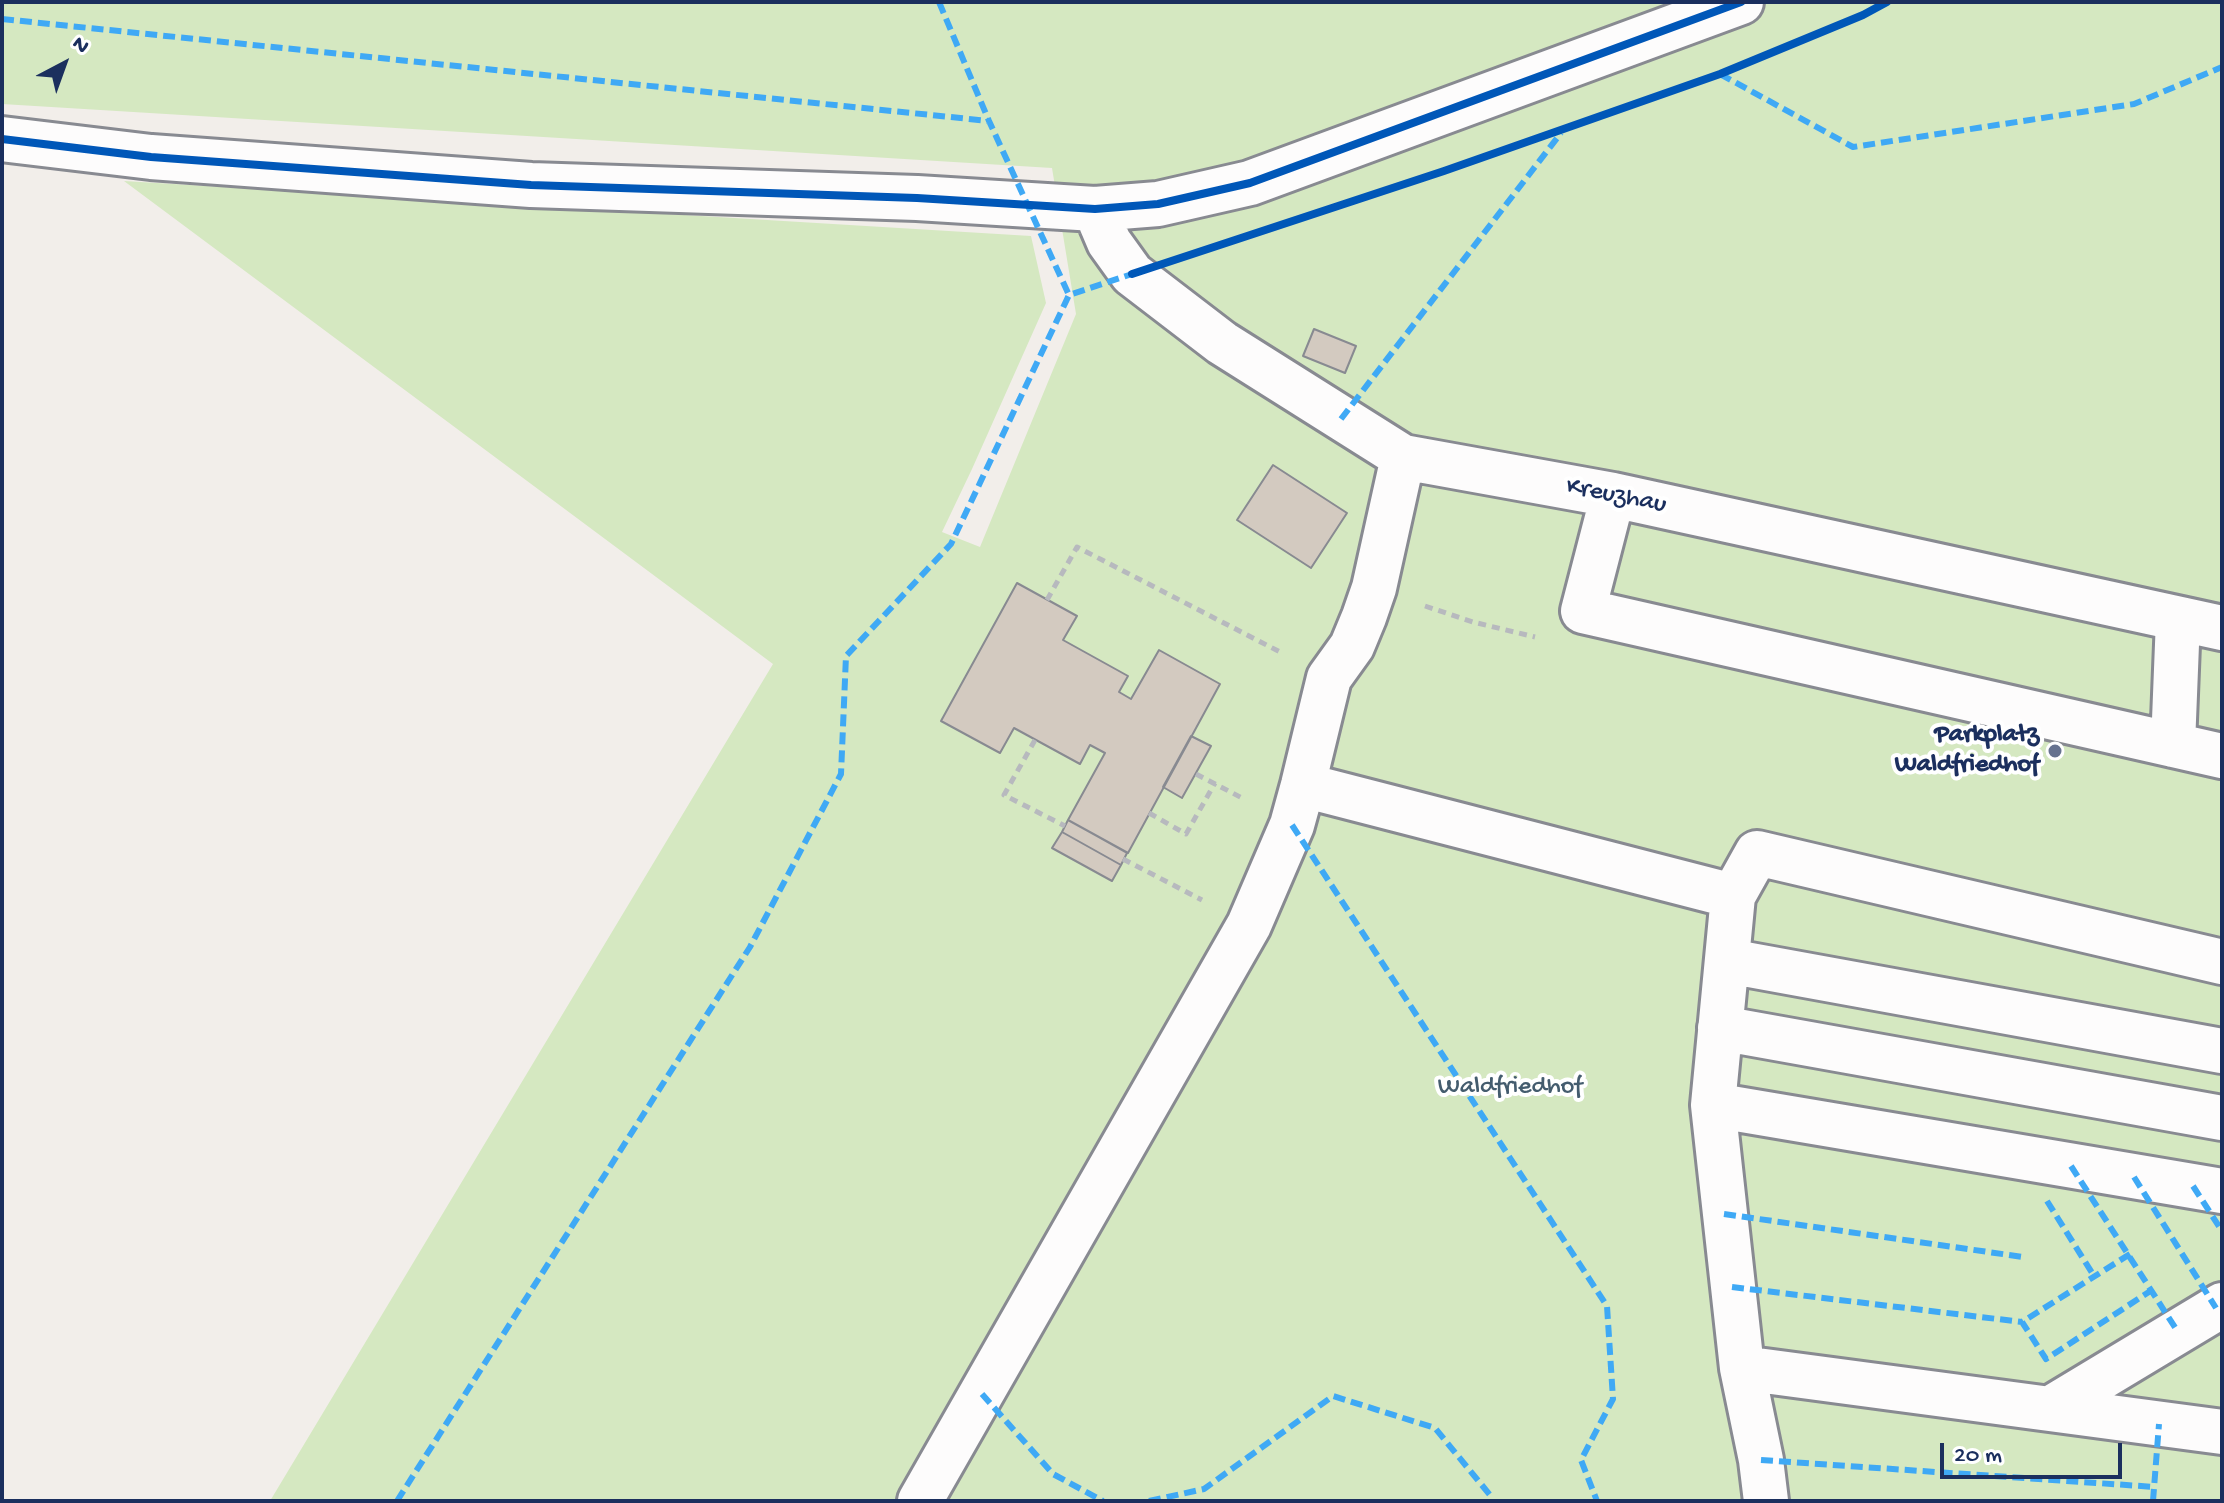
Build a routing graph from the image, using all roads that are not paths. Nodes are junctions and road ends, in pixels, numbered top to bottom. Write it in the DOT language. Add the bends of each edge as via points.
graph roads {
  1 [pos="1741,2"];
  2 [pos="2,139"];
  3 [pos="1095,209"];
  4 [pos="1403,457"];
  5 [pos="1609,508"];
  6 [pos="2178,619"];
  7 [pos="2222,628"];
  8 [pos="2173,745"];
  9 [pos="2222,756"];
  10 [pos="1303,785"];
  11 [pos="1733,896"];
  12 [pos="1728,961"];
  13 [pos="2222,962"];
  14 [pos="1720,1028"];
  15 [pos="2222,1051"];
  16 [pos="1713,1105"];
  17 [pos="2222,1118"];
  18 [pos="2222,1191"];
  19 [pos="2222,1305"];
  20 [pos="1742,1368"];
  21 [pos="2051,1408"];
  22 [pos="2222,1432"];
  23 [pos="920,1501"];
  24 [pos="1766,1501"];
  1 -- 3 [label="street" via="1250,183 1158,204"];
  2 -- 3 [label="street" via="151,157 531,185"];
  3 -- 4 [label="street, Kreuzhau" via="1109,242 1132,274 1222,343"];
  4 -- 5 [label="street, Kreuzhau"];
  4 -- 10 [label="street" via="1374,588 1352,646 1329,678"];
  5 -- 6 [label="street, Kreuzhau"];
  5 -- 8 [label="street" via="1583,611 1651,616"];
  6 -- 7 [label="street, Kreuzhau"];
  6 -- 8 [label="street"];
  8 -- 9 [label="street"];
  10 -- 11 [label="street"];
  10 -- 23 [label="street" via="1292,825 1249,925"];
  11 -- 12 [label="street"];
  11 -- 13 [label="street" via="1757,853"];
  12 -- 14 [label="street"];
  12 -- 15 [label="street"];
  14 -- 16 [label="street"];
  14 -- 17 [label="street"];
  16 -- 18 [label="street"];
  16 -- 20 [label="street"];
  19 -- 21 [label="street"];
  20 -- 21 [label="street"];
  20 -- 24 [label="street"];
  21 -- 22 [label="street"];
}
